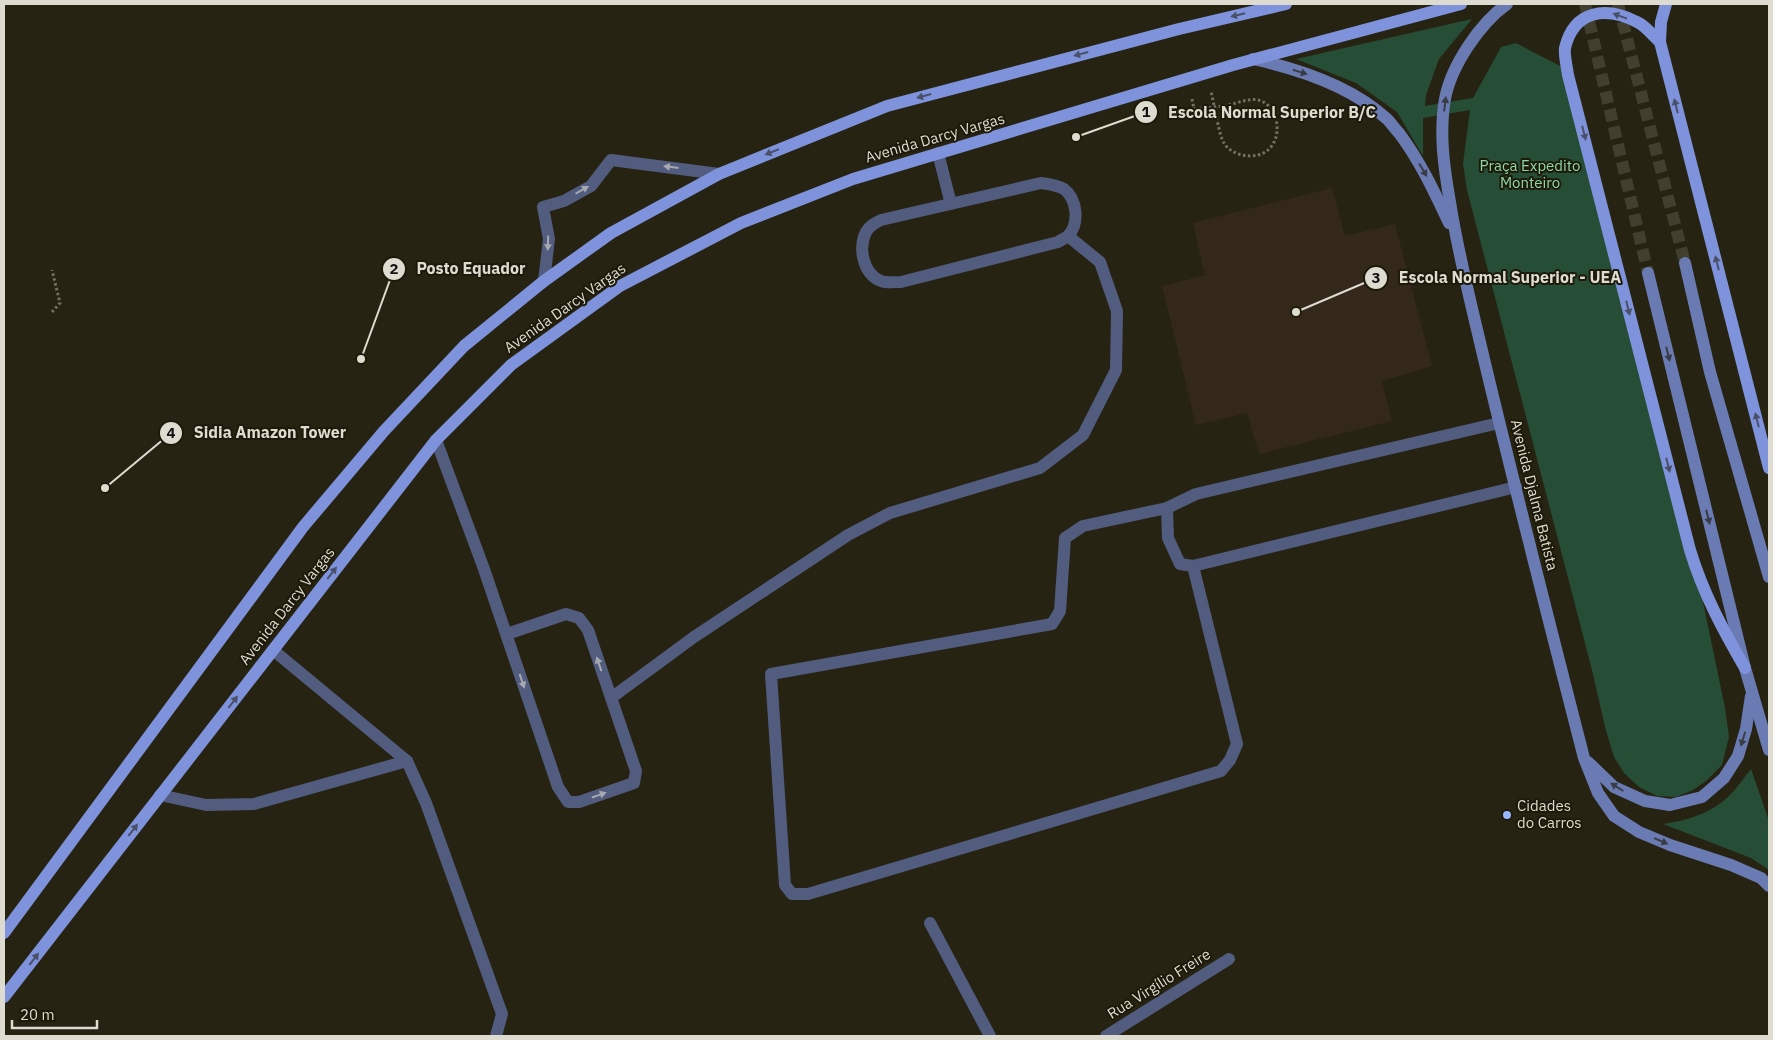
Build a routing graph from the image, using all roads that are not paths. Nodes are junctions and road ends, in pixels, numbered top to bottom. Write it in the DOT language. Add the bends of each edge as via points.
graph roads {
  1 [pos="1286,4"];
  2 [pos="1461,4"];
  3 [pos="1507,4"];
  4 [pos="1666,4"];
  5 [pos="1660,42"];
  6 [pos="1253,59"];
  7 [pos="938,153"];
  8 [pos="719,174"];
  9 [pos="951,204"];
  10 [pos="1068,236"];
  11 [pos="1456,239"];
  12 [pos="1685,264"];
  13 [pos="1648,273"];
  14 [pos="544,281"];
  15 [pos="1499,423"];
  16 [pos="436,440"];
  17 [pos="1769,468"];
  18 [pos="1516,487"];
  19 [pos="1166,508"];
  20 [pos="1193,566"];
  21 [pos="1769,577"];
  22 [pos="506,634"];
  23 [pos="273,650"];
  24 [pos="1745,668"];
  25 [pos="1752,691"];
  26 [pos="611,698"];
  27 [pos="1769,750"];
  28 [pos="1584,758"];
  29 [pos="408,761"];
  30 [pos="160,795"];
  31 [pos="1769,886"];
  32 [pos="930,923"];
  33 [pos="4,933"];
  34 [pos="1229,959"];
  35 [pos="4,997"];
  36 [pos="496,1036"];
  37 [pos="990,1036"];
  38 [pos="1106,1036"];
  1 -- 8 [label="main road, Avenida Darcy Vargas, one-way" via="1170,31 887,106"];
  2 -- 6 [label="main road, Avenida Darcy Vargas"];
  11 -- 3 [label="main road, Avenida Djalma Batista, one-way" via="1445,174 1446,98 1455,68 1473,40"];
  4 -- 5 [label="main road"];
  17 -- 5 [label="main road, one-way"];
  5 -- 24 [label="main road, one-way" via="1639,23 1614,13 1591,14 1573,27 1565,49 1568,75 1690,550 1715,614"];
  6 -- 7 [label="main road, Avenida Darcy Vargas"];
  6 -- 11 [label="main road, Avenida Djalma Batista, one-way" via="1320,78 1356,96 1387,119 1429,179"];
  7 -- 9 [label="street"];
  7 -- 16 [label="main road, Avenida Darcy Vargas" via="853,179 741,223 620,286 511,365"];
  8 -- 14 [label="main road, Avenida Darcy Vargas" via="612,233"];
  8 -- 14 [label="street, one-way" via="611,160 590,186 564,201 543,207 549,239"];
  9 -- 10 [label="street" via="1041,183 1052,184 1072,197 1076,219"];
  9 -- 10 [label="street" via="873,224 866,232 863,244 863,256 871,275 880,280 901,282 1058,242"];
  10 -- 26 [label="street" via="1100,262 1117,311 1116,370 1083,436 1040,468 890,513 848,535 694,637"];
  11 -- 15 [label="main road, Avenida Djalma Batista"];
  12 -- 21 [label="main road" via="1710,372"];
  13 -- 24 [label="main road, one-way"];
  14 -- 33 [label="main road, Avenida Darcy Vargas" via="464,346 384,431 303,527"];
  15 -- 18 [label="main road, Avenida Djalma Batista"];
  15 -- 19 [label="street" via="1196,494"];
  16 -- 22 [label="street"];
  23 -- 16 [label="main road, Avenida Darcy Vargas, one-way"];
  18 -- 20 [label="street"];
  18 -- 28 [label="main road, Avenida Djalma Batista"];
  19 -- 20 [label="street" via="1168,538 1180,564"];
  19 -- 20 [label="street" via="1083,526 1065,538 1060,611 1052,624 771,674 785,885 792,894 808,894 1221,771 1237,744"];
  26 -- 22 [label="street, one-way" via="588,630 579,618 566,614"];
  22 -- 26 [label="street, one-way" via="558,787 568,802 579,802 634,783 636,772"];
  23 -- 29 [label="street"];
  30 -- 23 [label="main road, Avenida Darcy Vargas, one-way"];
  24 -- 25 [label="main road"];
  25 -- 27 [label="main road"];
  25 -- 28 [label="main road, one-way" via="1738,756 1724,778 1702,797 1670,805 1645,801 1614,787"];
  28 -- 31 [label="main road, Avenida Djalma Batista, one-way" via="1598,794 1614,816 1670,845 1761,878"];
  29 -- 30 [label="street" via="254,804 206,806"];
  29 -- 36 [label="street" via="502,1014"];
  35 -- 30 [label="main road, Avenida Darcy Vargas, one-way"];
  32 -- 37 [label="street"];
  34 -- 38 [label="street, Rua Virgílio Freire"];
}
